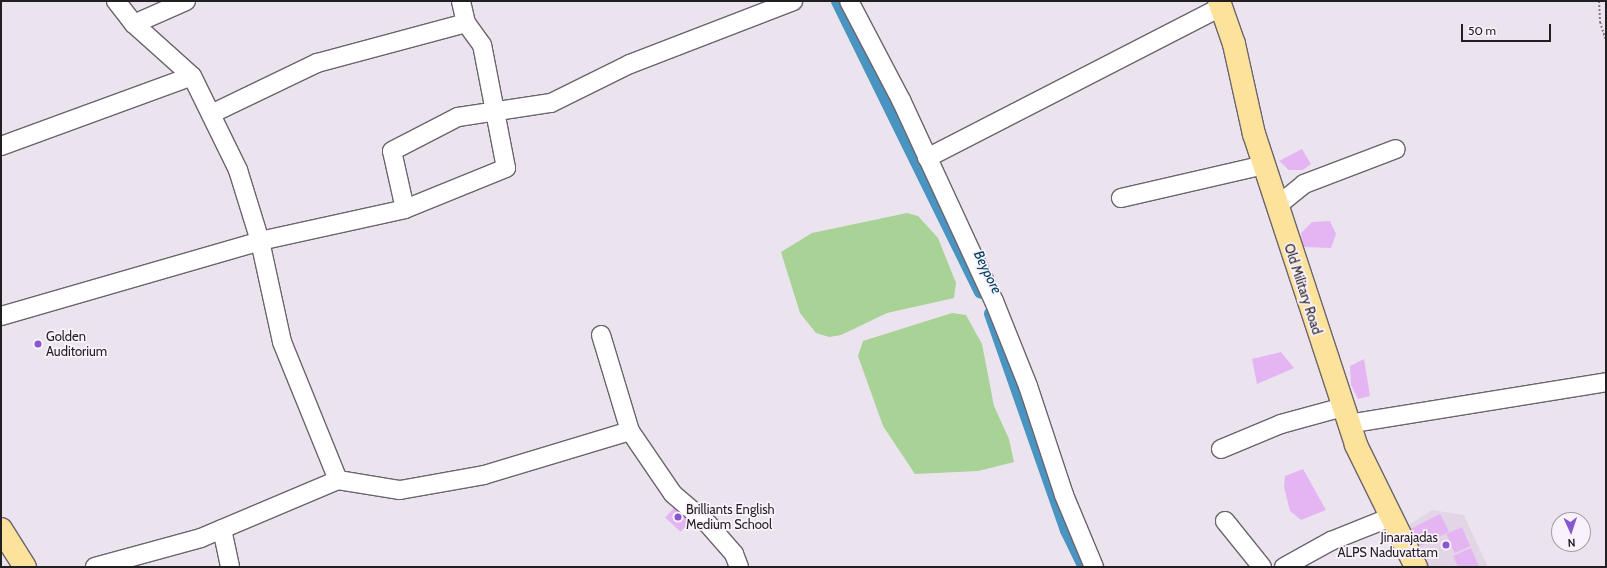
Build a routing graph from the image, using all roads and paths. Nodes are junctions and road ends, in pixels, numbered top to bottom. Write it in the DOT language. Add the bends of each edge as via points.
graph roads {
  1 [pos="116,1"];
  2 [pos="186,1"];
  3 [pos="461,1"];
  4 [pos="793,1"];
  5 [pos="849,1"];
  6 [pos="1599,1"];
  7 [pos="1220,4"];
  8 [pos="466,23"];
  9 [pos="134,24"];
  10 [pos="1606,41"];
  11 [pos="192,76"];
  12 [pos="497,111"];
  13 [pos="210,114"];
  14 [pos="1,146"];
  15 [pos="1396,148"];
  16 [pos="927,158"];
  17 [pos="1264,165"];
  18 [pos="1121,198"];
  19 [pos="1277,206"];
  20 [pos="404,209"];
  21 [pos="260,241"];
  22 [pos="1,316"];
  23 [pos="601,335"];
  24 [pos="1606,382"];
  25 [pos="1346,415"];
  26 [pos="630,431"];
  27 [pos="1221,449"];
  28 [pos="338,480"];
  29 [pos="1391,517"];
  30 [pos="1225,521"];
  31 [pos="1,529"];
  32 [pos="222,529"];
  33 [pos="25,567"];
  34 [pos="95,567"];
  35 [pos="230,567"];
  36 [pos="739,567"];
  37 [pos="1094,567"];
  38 [pos="1262,567"];
  39 [pos="1284,567"];
  40 [pos="1416,567"];
  1 -- 9 [label="street"];
  2 -- 9 [label="street"];
  3 -- 8 [label="street"];
  4 -- 12 [label="street" via="630,64 551,103"];
  5 -- 16 [label="street" via="901,100"];
  6 -- 10 [label="path" via="1600,22"];
  7 -- 16 [label="street"];
  7 -- 17 [label="main road, Old Military Road" via="1234,44"];
  8 -- 12 [label="street" via="482,45 487,83"];
  8 -- 13 [label="street" via="317,63"];
  9 -- 11 [label="street"];
  11 -- 13 [label="street"];
  11 -- 14 [label="street"];
  12 -- 20 [label="street" via="506,168"];
  12 -- 20 [label="street" via="458,117 392,150"];
  13 -- 21 [label="street" via="238,170"];
  15 -- 19 [label="street" via="1304,184"];
  16 -- 37 [label="street" via="994,301 1028,386 1064,495"];
  17 -- 18 [label="street"];
  17 -- 19 [label="main road, Old Military Road"];
  19 -- 25 [label="main road, Old Military Road"];
  20 -- 21 [label="street"];
  21 -- 22 [label="street"];
  21 -- 28 [label="street" via="282,342"];
  23 -- 26 [label="street"];
  24 -- 25 [label="street"];
  25 -- 27 [label="street" via="1281,424"];
  25 -- 29 [label="main road, Old Military Road"];
  26 -- 28 [label="street" via="484,475 400,490"];
  26 -- 36 [label="street" via="672,494 708,524 734,554"];
  28 -- 32 [label="street"];
  29 -- 39 [label="street" via="1331,541"];
  29 -- 40 [label="main road, Old Military Road"];
  30 -- 38 [label="street"];
  31 -- 33 [label="main road"];
  32 -- 34 [label="street"];
  32 -- 35 [label="street"];
}
